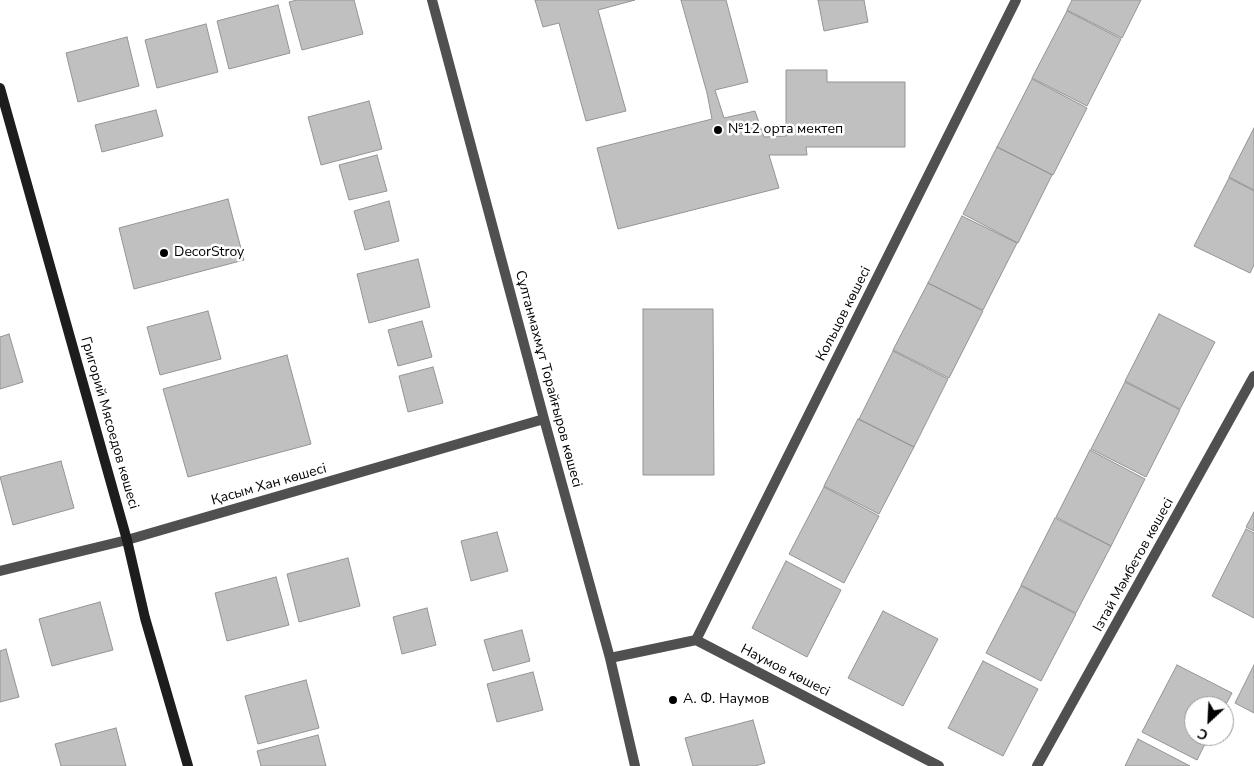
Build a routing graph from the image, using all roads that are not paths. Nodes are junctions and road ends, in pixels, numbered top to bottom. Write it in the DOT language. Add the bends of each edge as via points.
graph roads {
  1 [pos="432,0"];
  2 [pos="1016,0"];
  3 [pos="0,88"];
  4 [pos="1254,376"];
  5 [pos="544,419"];
  6 [pos="127,540"];
  7 [pos="0,571"];
  8 [pos="696,640"];
  9 [pos="610,658"];
  10 [pos="188,766"];
  11 [pos="634,766"];
  12 [pos="939,766"];
  13 [pos="1037,766"];
  1 -- 5 [label="street, Сұлтанмахмұт Торайғыров көшесі"];
  2 -- 8 [label="street, Кольцов көшесі"];
  3 -- 6 [label="main road, Григорий Мясоедов көшесі"];
  4 -- 13 [label="street, Ізтай Мәмбетов көшесі"];
  5 -- 6 [label="street, Қасым Хан көшесі"];
  5 -- 9 [label="street, Сұлтанмахмұт Торайғыров көшесі"];
  6 -- 7 [label="street, Қасым Хан көшесі"];
  6 -- 10 [label="main road, Григорий Мясоедов көшесі" via="145,618"];
  8 -- 9 [label="street"];
  8 -- 12 [label="street, Наумов көшесі"];
  9 -- 11 [label="street, Сұлтанмахмұт Торайғыров көшесі"];
}
